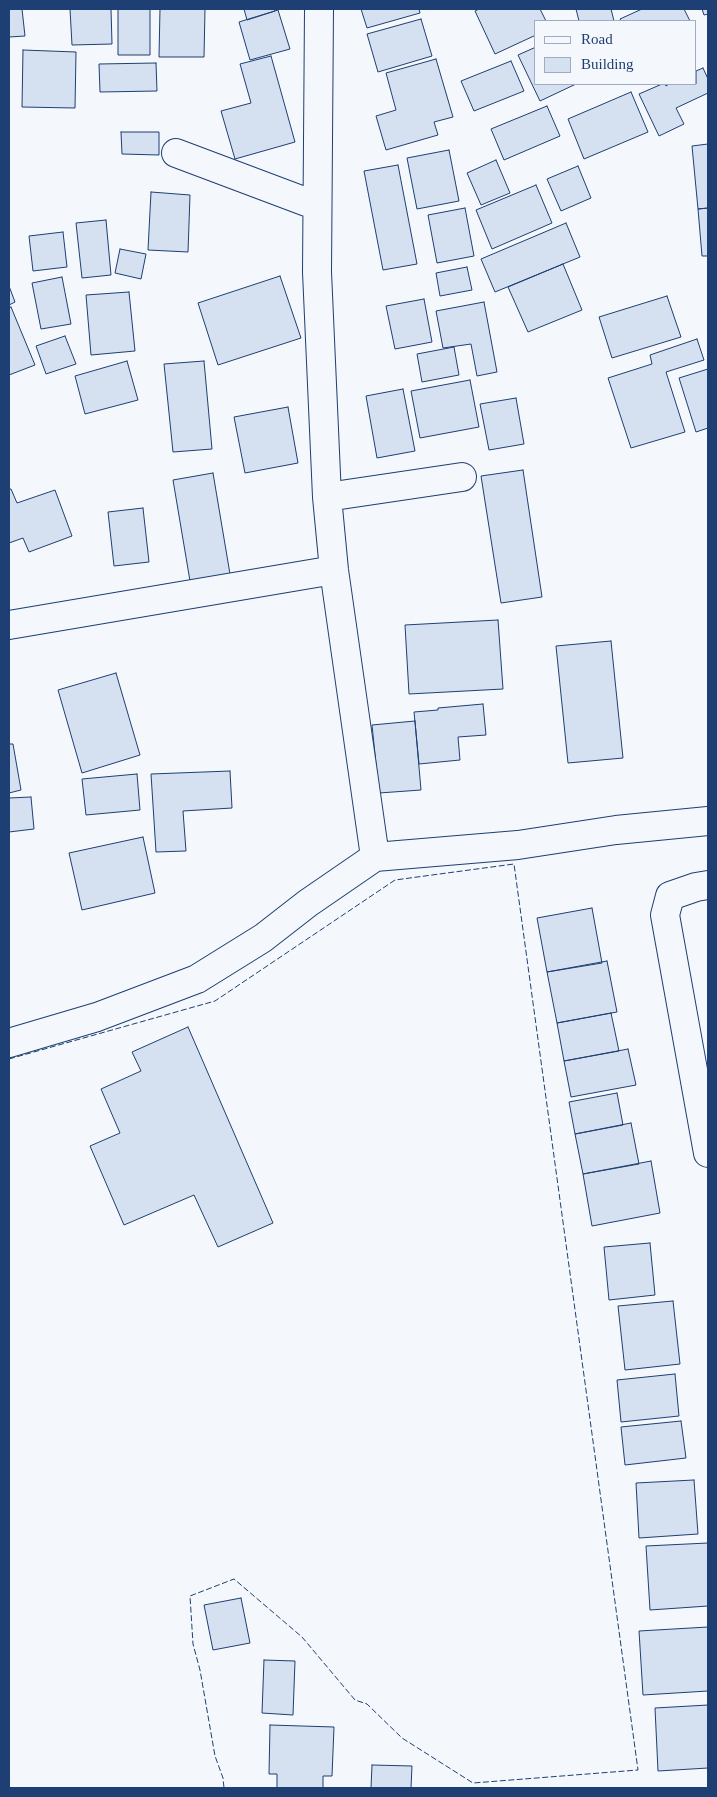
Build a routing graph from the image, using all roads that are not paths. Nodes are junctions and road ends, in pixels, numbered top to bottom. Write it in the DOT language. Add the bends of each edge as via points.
graph roads {
  1 [pos="319,9"];
  2 [pos="176,153"];
  3 [pos="317,206"];
  4 [pos="462,477"];
  5 [pos="327,497"];
  6 [pos="334,570"];
  7 [pos="9,626"];
  8 [pos="708,822"];
  9 [pos="375,857"];
  10 [pos="708,885"];
  11 [pos="9,1043"];
  12 [pos="708,1153"];
  1 -- 3 [label="street"];
  2 -- 3 [label="street"];
  3 -- 5 [label="street"];
  4 -- 5 [label="street"];
  5 -- 6 [label="street"];
  6 -- 7 [label="street"];
  6 -- 9 [label="street"];
  8 -- 9 [label="street" via="616,830 518,845"];
  9 -- 11 [label="street" via="263,938 197,979 97,1017"];
  10 -- 12 [label="street" via="670,896 665,915"];
}
